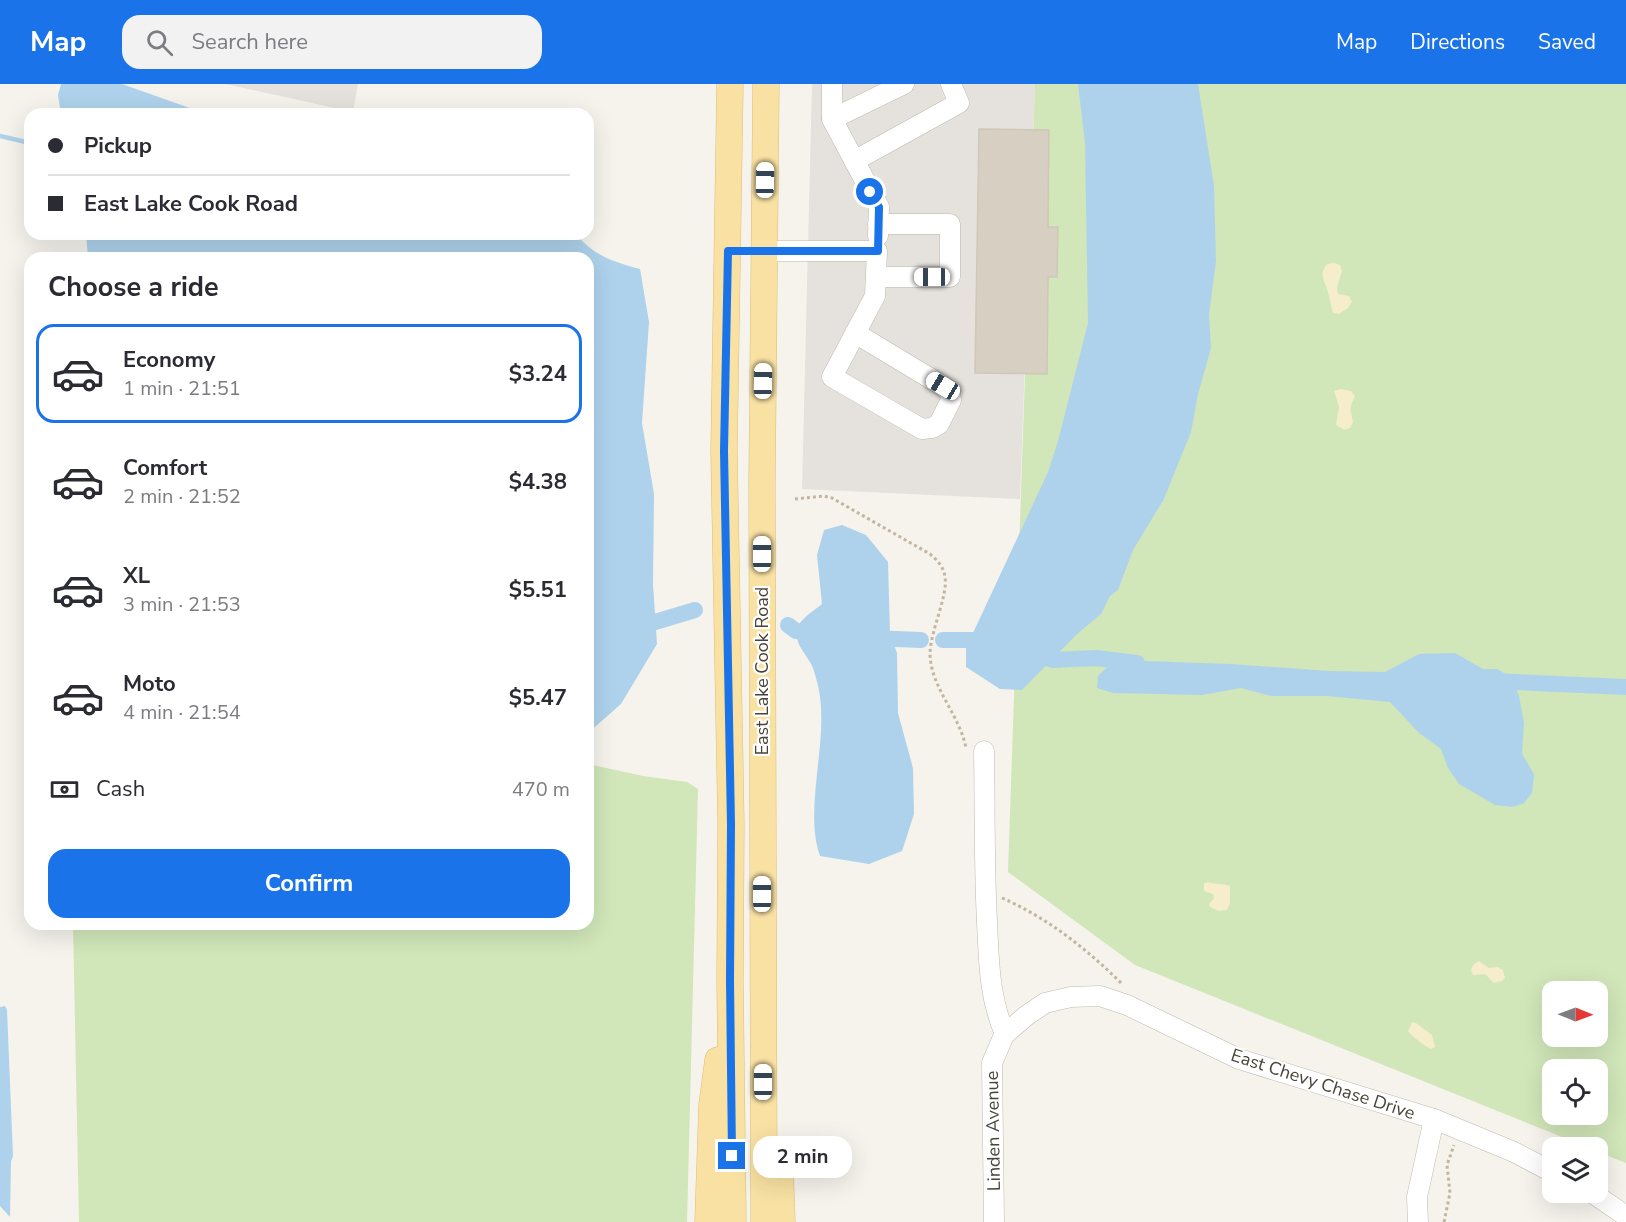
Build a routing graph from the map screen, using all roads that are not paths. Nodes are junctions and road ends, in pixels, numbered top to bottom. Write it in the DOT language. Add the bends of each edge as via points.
graph roads {
  1 [pos="730,84"];
  2 [pos="766,84"];
  3 [pos="832,84"];
  4 [pos="904,84"];
  5 [pos="951,84"];
  6 [pos="832,119"];
  7 [pos="854,161"];
  8 [pos="878,224"];
  9 [pos="728,251"];
  10 [pos="764,251"];
  11 [pos="878,251"];
  12 [pos="876,277"];
  13 [pos="855,333"];
  14 [pos="976,752"];
  15 [pos="730,980"];
  16 [pos="1026,1016"];
  17 [pos="1005,1035"];
  18 [pos="763,1058"];
  19 [pos="1434,1119"];
  20 [pos="1542,1167"];
  21 [pos="1607,1203"];
  22 [pos="1626,1216"];
  23 [pos="708,1222"];
  24 [pos="733,1222"];
  25 [pos="764,1222"];
  26 [pos="782,1222"];
  27 [pos="994,1222"];
  28 [pos="1418,1222"];
  1 -- 9 [label="main road, East Lake Cook Road"];
  2 -- 10 [label="main road, East Lake Cook Road"];
  3 -- 6 [label="street"];
  4 -- 6 [label="street"];
  5 -- 7 [label="street" via="959,103"];
  6 -- 7 [label="street"];
  7 -- 8 [label="street" via="879,207"];
  8 -- 11 [label="street"];
  8 -- 12 [label="street" via="950,224 950,277"];
  9 -- 10 [label="main road"];
  9 -- 15 [label="main road, East Lake Cook Road" via="724,451"];
  10 -- 11 [label="street"];
  10 -- 18 [label="main road, East Lake Cook Road"];
  11 -- 12 [label="street"];
  12 -- 13 [label="street" via="875,296"];
  13 -- 13 [label="street" via="832,377 922,429 939,424 951,400 950,392"];
  14 -- 17 [label="street" via="991,988 995,1012"];
  15 -- 23 [label="main road" via="712,1105"];
  15 -- 24 [label="main road, East Lake Cook Road"];
  16 -- 17 [label="street, Linden Avenue"];
  16 -- 19 [label="street, East Chevy Chase Drive" via="1045,1003 1100,996 1239,1059"];
  17 -- 27 [label="street, Linden Avenue" via="992,1063"];
  18 -- 25 [label="main road, East Lake Cook Road"];
  18 -- 26 [label="main road" via="780,1162"];
  19 -- 20 [label="street, East Chevy Chase Drive"];
  19 -- 28 [label="street" via="1417,1197"];
  21 -- 22 [label="street"];
}
